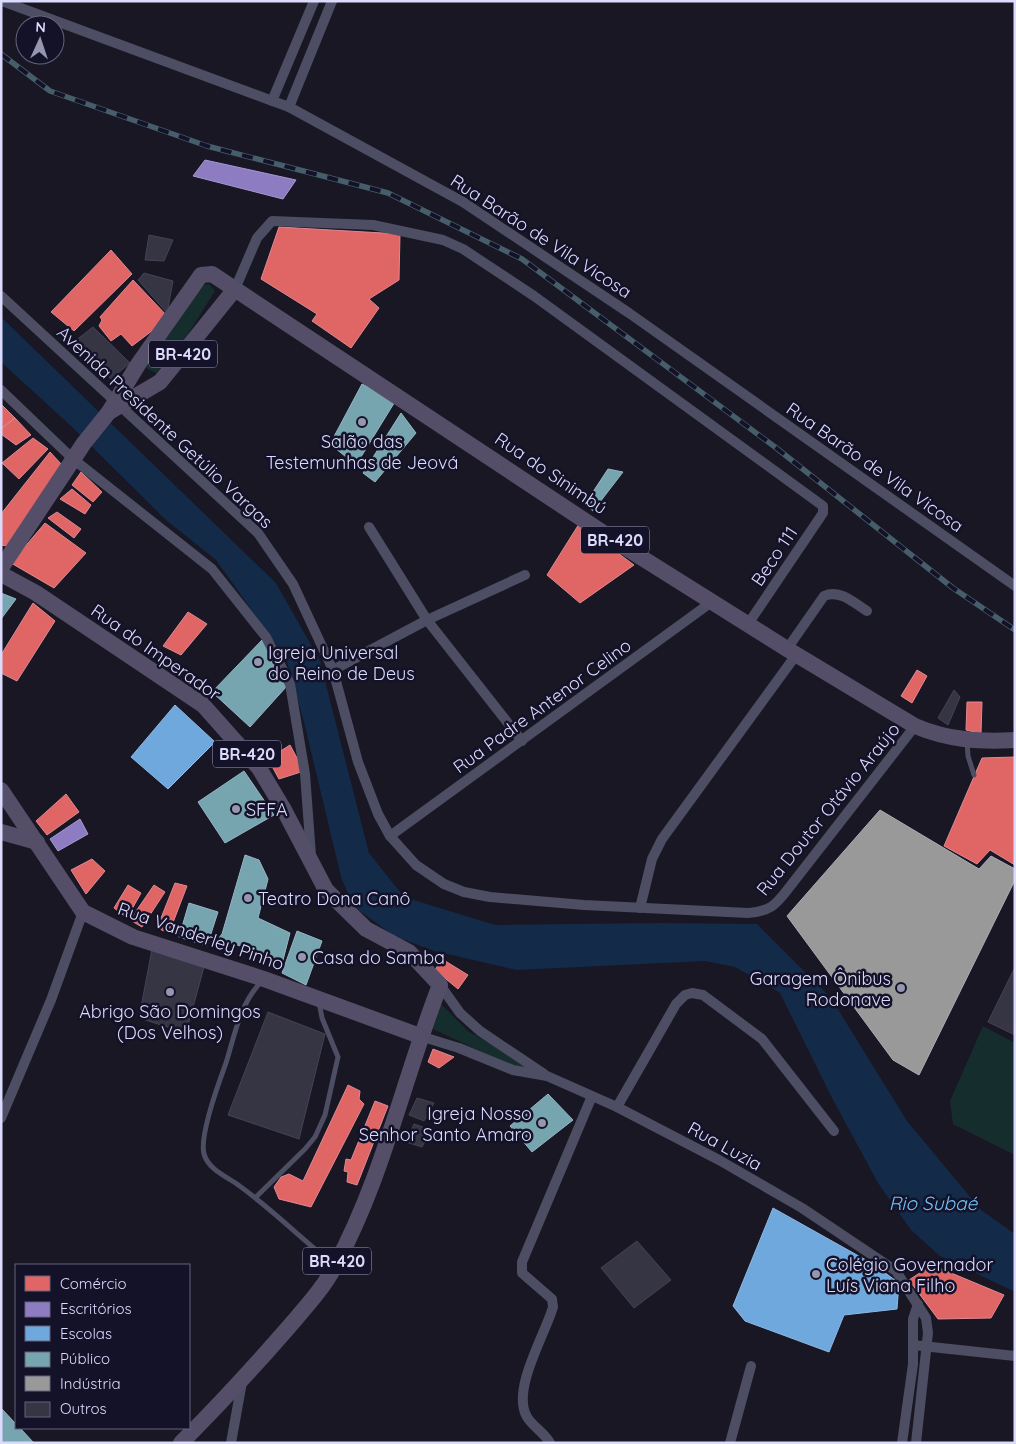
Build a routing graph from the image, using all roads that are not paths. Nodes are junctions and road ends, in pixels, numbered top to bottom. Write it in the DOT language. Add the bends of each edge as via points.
graph roads {
  1 [pos="2,1"];
  2 [pos="314,1"];
  3 [pos="332,1"];
  4 [pos="272,101"];
  5 [pos="289,107"];
  6 [pos="235,289"];
  7 [pos="1,296"];
  8 [pos="139,363"];
  9 [pos="160,382"];
  10 [pos="1,390"];
  11 [pos="113,409"];
  12 [pos="73,459"];
  13 [pos="369,527"];
  14 [pos="1,568"];
  15 [pos="1,574"];
  16 [pos="525,575"];
  17 [pos="1015,586"];
  18 [pos="713,601"];
  19 [pos="867,611"];
  20 [pos="428,620"];
  21 [pos="748,624"];
  22 [pos="792,652"];
  23 [pos="333,670"];
  24 [pos="915,726"];
  25 [pos="967,740"];
  26 [pos="1015,740"];
  27 [pos="522,741"];
  28 [pos="974,775"];
  29 [pos="1,790"];
  30 [pos="1,832"];
  31 [pos="390,836"];
  32 [pos="37,842"];
  33 [pos="311,861"];
  34 [pos="640,908"];
  35 [pos="83,912"];
  36 [pos="765,912"];
  37 [pos="264,979"];
  38 [pos="440,985"];
  39 [pos="318,1000"];
  40 [pos="420,1036"];
  41 [pos="547,1076"];
  42 [pos="592,1096"];
  43 [pos="617,1107"];
  44 [pos="1,1118"];
  45 [pos="834,1131"];
  46 [pos="256,1197"];
  47 [pos="335,1266"];
  48 [pos="918,1304"];
  49 [pos="913,1345"];
  50 [pos="928,1346"];
  51 [pos="1015,1356"];
  52 [pos="751,1366"];
  53 [pos="242,1381"];
  54 [pos="181,1443"];
  55 [pos="231,1443"];
  56 [pos="550,1443"];
  57 [pos="730,1443"];
  58 [pos="902,1443"];
  59 [pos="916,1443"];
  1 -- 4 [label="street, Rua Barão de Vila Vicosa"];
  2 -- 4 [label="street"];
  3 -- 5 [label="street"];
  4 -- 5 [label="street, Rua Barão de Vila Vicosa"];
  5 -- 17 [label="street, Rua Barão de Vila Vicosa" via="463,202"];
  6 -- 8 [label="main road, BR-420" via="212,274 201,275"];
  6 -- 9 [label="main road, BR-420"];
  6 -- 18 [label="main road, Rua do Sinimbú / BR-420" via="623,546"];
  6 -- 21 [label="street, Beco 111" via="257,238 272,220 373,225 443,240 463,249 534,296 823,506 823,513"];
  7 -- 11 [label="street, Avenida Presidente Getúlio Vargas"];
  8 -- 9 [label="main road" via="145,376"];
  8 -- 11 [label="main road, BR-420"];
  9 -- 11 [label="main road, BR-420"];
  10 -- 12 [label="street"];
  11 -- 12 [label="main road, BR-420"];
  11 -- 23 [label="street, Avenida Presidente Getúlio Vargas" via="258,533 293,584"];
  12 -- 14 [label="main road, BR-420"];
  12 -- 33 [label="street" via="212,569 266,637 290,684 305,774"];
  13 -- 20 [label="street"];
  15 -- 33 [label="main road, Rua do Imperador / BR-420" via="36,593 203,705 259,768"];
  16 -- 20 [label="street"];
  18 -- 21 [label="main road, Rua do Sinimbú / BR-420"];
  18 -- 27 [label="street, Rua Padre Antenor Celino"];
  19 -- 22 [label="street" via="840,594 824,596"];
  20 -- 23 [label="street"];
  20 -- 27 [label="street"];
  21 -- 22 [label="main road, Rua do Sinimbú / BR-420"];
  22 -- 24 [label="main road, Rua do Sinimbú / BR-420"];
  22 -- 34 [label="street" via="662,839 652,859"];
  23 -- 31 [label="street, Avenida Presidente Getúlio Vargas" via="366,788"];
  24 -- 25 [label="main road, Rua do Sinimbú / BR-420" via="935,735"];
  24 -- 36 [label="street, Rua Doutor Otávio Araújo" via="777,903"];
  25 -- 26 [label="main road, Rua do Sinimbú / BR-420"];
  25 -- 28 [label="lane"];
  27 -- 31 [label="street, Rua Padre Antenor Celino"];
  29 -- 32 [label="main road"];
  30 -- 32 [label="main road"];
  31 -- 34 [label="street, Avenida Presidente Getúlio Vargas" via="429,875 464,892 490,897"];
  32 -- 35 [label="main road"];
  33 -- 38 [label="main road, Rua do Imperador / BR-420" via="326,890 353,919 409,952"];
  34 -- 36 [label="street, Avenida Presidente Getúlio Vargas"];
  35 -- 37 [label="main road, Rua Vanderley Pinho" via="133,937"];
  35 -- 44 [label="street"];
  37 -- 39 [label="main road, Rua Vanderley Pinho"];
  37 -- 46 [label="lane" via="250,993 242,1009 203,1143 204,1154 211,1166"];
  38 -- 40 [label="main road, BR-420"];
  38 -- 41 [label="street, Rua Luzia" via="460,1013 480,1031"];
  39 -- 40 [label="main road, Rua Vanderley Pinho"];
  39 -- 46 [label="lane" via="338,1057 325,1115 305,1149"];
  40 -- 41 [label="street, Rua Luzia" via="513,1070"];
  40 -- 47 [label="main road, BR-420" via="375,1176"];
  41 -- 42 [label="street, Rua Luzia"];
  42 -- 43 [label="street, Rua Luzia"];
  42 -- 56 [label="street" via="522,1262 522,1273 552,1299 553,1307 526,1379 523,1397 526,1416"];
  43 -- 45 [label="street" via="676,1004 684,995 692,993 714,1002 762,1039"];
  43 -- 48 [label="street, Rua Luzia" via="802,1208 896,1271"];
  46 -- 47 [label="lane"];
  47 -- 53 [label="main road, BR-420" via="311,1301"];
  48 -- 49 [label="street" via="913,1319"];
  48 -- 50 [label="street, Rua Luzia" via="926,1318"];
  49 -- 50 [label="street"];
  49 -- 58 [label="street"];
  50 -- 51 [label="street"];
  50 -- 59 [label="street, Rua Luzia"];
  52 -- 57 [label="street"];
  53 -- 54 [label="main road, BR-420"];
  53 -- 55 [label="street"];
}
